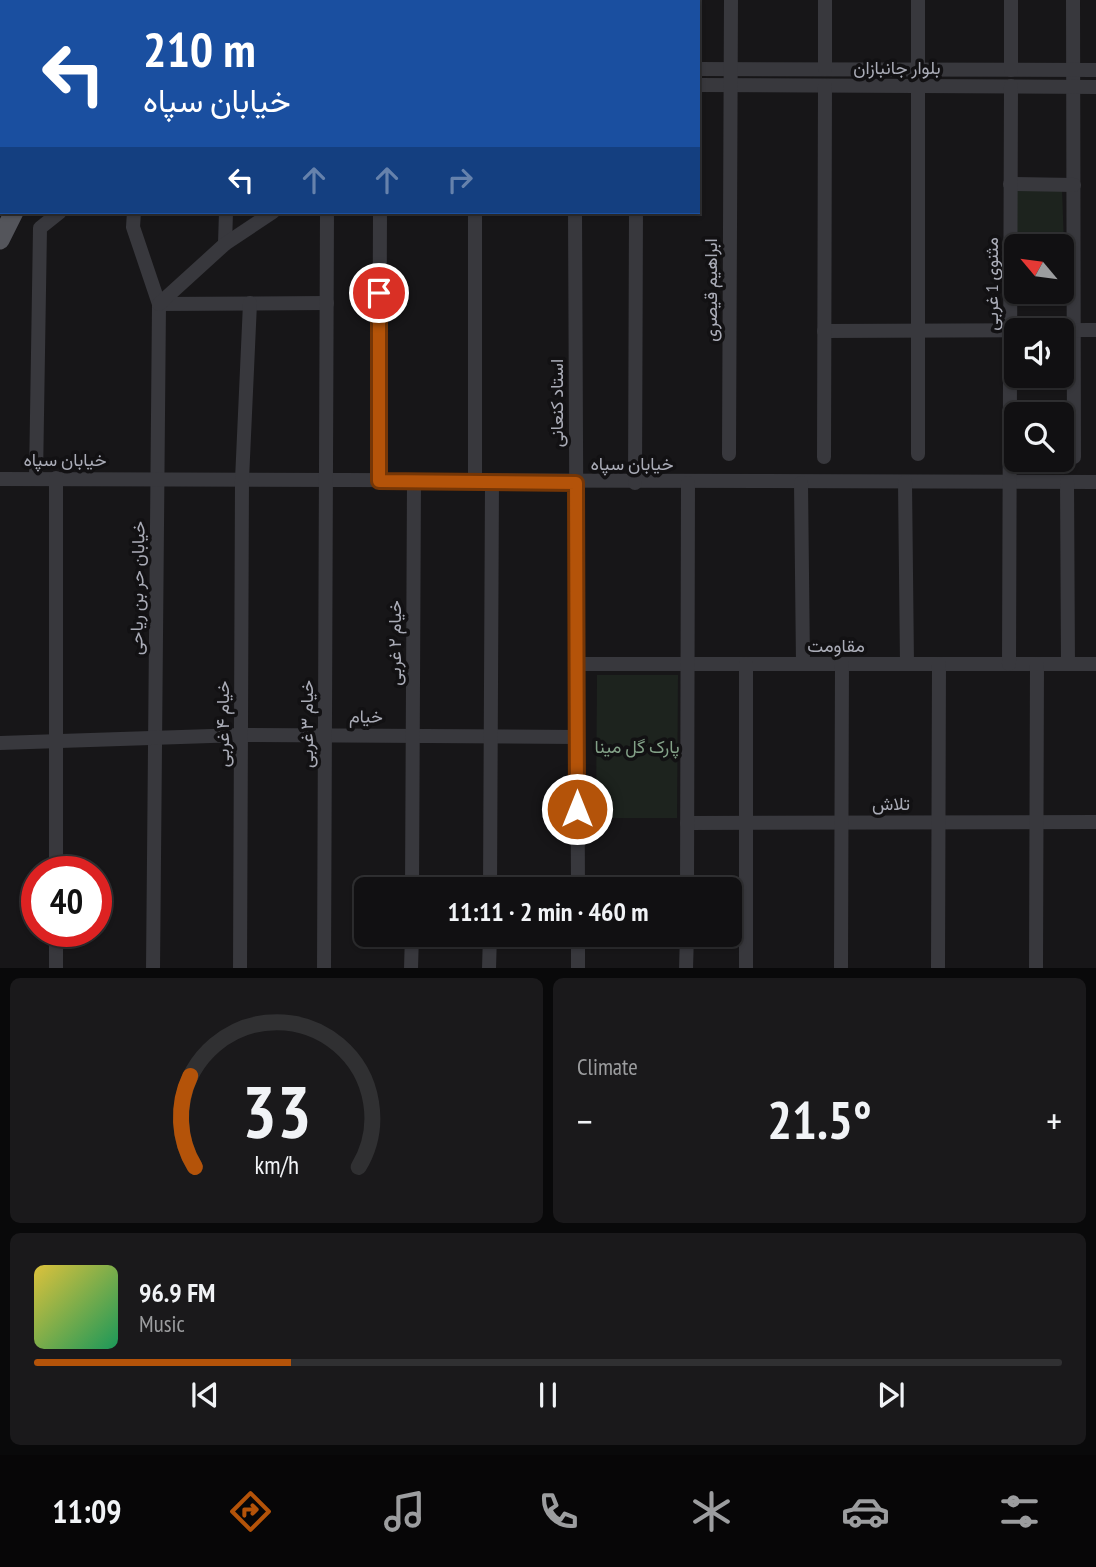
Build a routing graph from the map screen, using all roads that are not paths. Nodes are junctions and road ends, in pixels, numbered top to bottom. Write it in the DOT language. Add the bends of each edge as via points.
graph roads {
  1 [pos="731,0"];
  2 [pos="825,0"];
  3 [pos="918,0"];
  4 [pos="1011,0"];
  5 [pos="1073,0"];
  6 [pos="700,69"];
  7 [pos="731,69"];
  8 [pos="825,69"];
  9 [pos="918,70"];
  10 [pos="1011,70"];
  11 [pos="1073,70"];
  12 [pos="1096,70"];
  13 [pos="700,85"];
  14 [pos="730,86"];
  15 [pos="825,86"];
  16 [pos="918,86"];
  17 [pos="1011,86"];
  18 [pos="1073,86"];
  19 [pos="1096,87"];
  20 [pos="1010,184"];
  21 [pos="1074,185"];
  22 [pos="13,214"];
  23 [pos="58,214"];
  24 [pos="134,214"];
  25 [pos="226,214"];
  26 [pos="271,214"];
  27 [pos="327,214"];
  28 [pos="380,214"];
  29 [pos="475,214"];
  30 [pos="575,214"];
  31 [pos="636,214"];
  32 [pos="1012,234"];
  33 [pos="1071,234"];
  34 [pos="0,240"];
  35 [pos="225,244"];
  36 [pos="250,303"];
  37 [pos="327,303"];
  38 [pos="159,304"];
  39 [pos="918,330"];
  40 [pos="1004,330"];
  41 [pos="1074,330"];
  42 [pos="1096,330"];
  43 [pos="824,331"];
  44 [pos="1010,388"];
  45 [pos="729,453"];
  46 [pos="918,454"];
  47 [pos="824,457"];
  48 [pos="36,478"];
  49 [pos="57,478"];
  50 [pos="157,479"];
  51 [pos="0,480"];
  52 [pos="242,480"];
  53 [pos="327,481"];
  54 [pos="379,481"];
  55 [pos="415,481"];
  56 [pos="475,482"];
  57 [pos="492,482"];
  58 [pos="905,482"];
  59 [pos="1009,482"];
  60 [pos="1068,482"];
  61 [pos="1096,482"];
  62 [pos="576,483"];
  63 [pos="635,483"];
  64 [pos="688,483"];
  65 [pos="801,483"];
  66 [pos="1068,663"];
  67 [pos="1096,663"];
  68 [pos="577,664"];
  69 [pos="687,664"];
  70 [pos="746,664"];
  71 [pos="803,664"];
  72 [pos="842,664"];
  73 [pos="907,664"];
  74 [pos="939,664"];
  75 [pos="1009,664"];
  76 [pos="1037,664"];
  77 [pos="241,735"];
  78 [pos="326,735"];
  79 [pos="413,736"];
  80 [pos="491,737"];
  81 [pos="577,737"];
  82 [pos="155,739"];
  83 [pos="56,743"];
  84 [pos="0,744"];
  85 [pos="687,822"];
  86 [pos="746,822"];
  87 [pos="841,822"];
  88 [pos="939,822"];
  89 [pos="1037,822"];
  90 [pos="1096,822"];
  91 [pos="56,856"];
  92 [pos="412,877"];
  93 [pos="490,877"];
  94 [pos="578,877"];
  95 [pos="687,877"];
  96 [pos="56,947"];
  97 [pos="412,947"];
  98 [pos="490,947"];
  99 [pos="578,947"];
  100 [pos="687,947"];
  101 [pos="56,968"];
  102 [pos="153,968"];
  103 [pos="240,968"];
  104 [pos="324,968"];
  105 [pos="411,968"];
  106 [pos="489,968"];
  107 [pos="578,968"];
  108 [pos="686,968"];
  109 [pos="746,968"];
  110 [pos="841,968"];
  111 [pos="938,968"];
  112 [pos="1036,968"];
  1 -- 7 [label="street, ابراهیم قیصری"];
  2 -- 8 [label="street"];
  3 -- 9 [label="street"];
  4 -- 10 [label="street"];
  5 -- 11 [label="street"];
  6 -- 7 [label="street, بلوار جانبازان"];
  7 -- 8 [label="street, بلوار جانبازان"];
  7 -- 14 [label="street, ابراهیم قیصری"];
  8 -- 9 [label="street, بلوار جانبازان"];
  9 -- 10 [label="street, بلوار جانبازان"];
  9 -- 16 [label="street"];
  10 -- 11 [label="street, بلوار جانبازان"];
  11 -- 12 [label="street, بلوار جانبازان"];
  11 -- 18 [label="street"];
  13 -- 14 [label="street, بلوار جانبازان"];
  14 -- 15 [label="street, بلوار جانبازان"];
  14 -- 45 [label="street, ابراهیم قیصری"];
  15 -- 16 [label="street, بلوار جانبازان"];
  15 -- 43 [label="street"];
  16 -- 17 [label="street, بلوار جانبازان"];
  16 -- 39 [label="street"];
  17 -- 18 [label="street, بلوار جانبازان"];
  17 -- 20 [label="street, مثنوی 1 غربی"];
  18 -- 19 [label="street, بلوار جانبازان"];
  18 -- 21 [label="street"];
  20 -- 21 [label="street"];
  20 -- 32 [label="street, مثنوی 1 غربی"];
  21 -- 33 [label="street"];
  22 -- 34 [label="main road"];
  23 -- 48 [label="street" via="40,228"];
  24 -- 38 [label="street, خیابان حر بن ریاحی" via="133,226"];
  25 -- 35 [label="street"];
  26 -- 35 [label="street"];
  27 -- 37 [label="street, خیام ۳ غربی"];
  28 -- 54 [label="street"];
  29 -- 56 [label="street"];
  30 -- 62 [label="street, استاد کنعانی"];
  31 -- 63 [label="street"];
  35 -- 38 [label="street"];
  36 -- 37 [label="street"];
  36 -- 38 [label="street"];
  36 -- 52 [label="street, خیام ۴ غربی"];
  37 -- 53 [label="street, خیام ۳ غربی"];
  38 -- 50 [label="street, خیابان حر بن ریاحی"];
  39 -- 40 [label="street"];
  39 -- 43 [label="street"];
  39 -- 46 [label="street"];
  41 -- 42 [label="street"];
  43 -- 47 [label="street"];
  44 -- 59 [label="street, مثنوی 1 غربی"];
  48 -- 49 [label="street, خیابان سپاه"];
  48 -- 51 [label="street, خیابان سپاه"];
  49 -- 50 [label="street, خیابان سپاه"];
  49 -- 83 [label="street"];
  50 -- 52 [label="street, خیابان سپاه"];
  50 -- 82 [label="street, خیابان حر بن ریاحی"];
  52 -- 53 [label="street, خیابان سپاه"];
  52 -- 77 [label="street, خیام ۴ غربی"];
  53 -- 54 [label="street, خیابان سپاه"];
  53 -- 78 [label="street, خیام ۳ غربی"];
  54 -- 55 [label="street, خیابان سپاه"];
  55 -- 56 [label="street, خیابان سپاه"];
  55 -- 79 [label="street, خیام ۲ غربی"];
  56 -- 57 [label="street, خیابان سپاه"];
  57 -- 62 [label="street, خیابان سپاه"];
  57 -- 80 [label="street"];
  58 -- 59 [label="street, خیابان سپاه"];
  58 -- 65 [label="street, خیابان سپاه"];
  58 -- 73 [label="street"];
  59 -- 60 [label="street, خیابان سپاه"];
  59 -- 75 [label="street, مثنوی 1 غربی"];
  60 -- 61 [label="street, خیابان سپاه"];
  60 -- 66 [label="street"];
  62 -- 63 [label="street, خیابان سپاه"];
  62 -- 68 [label="street, استاد کنعانی"];
  63 -- 64 [label="street, خیابان سپاه"];
  64 -- 65 [label="street, خیابان سپاه"];
  64 -- 69 [label="street"];
  65 -- 71 [label="street"];
  66 -- 67 [label="street, مقاومت"];
  66 -- 76 [label="street, مقاومت"];
  68 -- 69 [label="street, مقاومت"];
  68 -- 81 [label="street, استاد کنعانی"];
  69 -- 70 [label="street, مقاومت"];
  69 -- 85 [label="street"];
  70 -- 71 [label="street, مقاومت"];
  70 -- 86 [label="street"];
  71 -- 72 [label="street, مقاومت"];
  72 -- 73 [label="street, مقاومت"];
  72 -- 87 [label="street"];
  73 -- 74 [label="street, مقاومت"];
  74 -- 75 [label="street, مقاومت"];
  74 -- 88 [label="street"];
  75 -- 76 [label="street, مقاومت"];
  76 -- 89 [label="street"];
  77 -- 78 [label="street, خیام"];
  77 -- 82 [label="street, خیام"];
  77 -- 103 [label="street, خیام ۴ غربی"];
  78 -- 79 [label="street, خیام"];
  78 -- 104 [label="street, خیام ۳ غربی"];
  79 -- 80 [label="street, خیام"];
  79 -- 92 [label="street, خیام ۲ غربی"];
  80 -- 81 [label="street, خیام"];
  80 -- 93 [label="street"];
  81 -- 94 [label="street, استاد کنعانی"];
  82 -- 83 [label="street, خیام"];
  82 -- 102 [label="street, خیابان حر بن ریاحی"];
  83 -- 84 [label="street, خیام"];
  83 -- 91 [label="street"];
  85 -- 86 [label="street, تلاش"];
  85 -- 95 [label="street"];
  86 -- 87 [label="street, تلاش"];
  86 -- 109 [label="street"];
  87 -- 88 [label="street, تلاش"];
  87 -- 110 [label="street"];
  88 -- 89 [label="street, تلاش"];
  88 -- 111 [label="street"];
  89 -- 90 [label="street, تلاش"];
  89 -- 112 [label="street"];
  96 -- 101 [label="street"];
  97 -- 105 [label="street"];
  98 -- 106 [label="street"];
  99 -- 107 [label="street"];
  100 -- 108 [label="street"];
}
